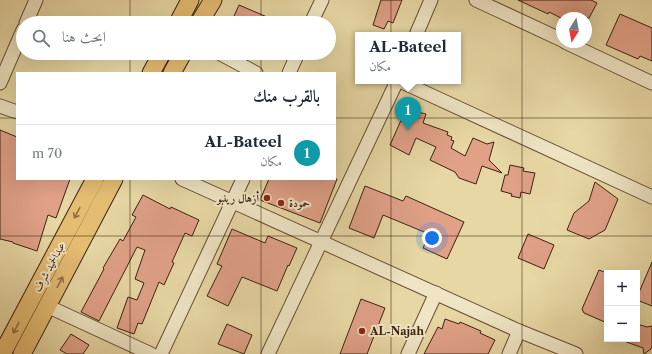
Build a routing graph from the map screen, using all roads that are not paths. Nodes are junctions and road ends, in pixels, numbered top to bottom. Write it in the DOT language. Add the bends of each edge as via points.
graph roads {
  1 [pos="36,0"];
  2 [pos="190,0"];
  3 [pos="213,0"];
  4 [pos="322,0"];
  5 [pos="431,0"];
  6 [pos="476,0"];
  7 [pos="29,16"];
  8 [pos="182,16"];
  9 [pos="204,16"];
  10 [pos="314,16"];
  11 [pos="417,32"];
  12 [pos="556,37"];
  13 [pos="16,46"];
  14 [pos="578,48"];
  15 [pos="158,60"];
  16 [pos="179,60"];
  17 [pos="233,60"];
  18 [pos="295,60"];
  19 [pos="152,72"];
  20 [pos="173,72"];
  21 [pos="254,72"];
  22 [pos="289,72"];
  23 [pos="0,83"];
  24 [pos="652,83"];
  25 [pos="395,84"];
  26 [pos="407,84"];
  27 [pos="0,106"];
  28 [pos="16,112"];
  29 [pos="94,180"];
  30 [pos="113,180"];
  31 [pos="184,180"];
  32 [pos="243,180"];
  33 [pos="652,197"];
  34 [pos="233,201"];
  35 [pos="321,240"];
  36 [pos="436,293"];
  37 [pos="48,306"];
  38 [pos="519,331"];
  39 [pos="2,354"];
  40 [pos="22,354"];
  41 [pos="151,354"];
  42 [pos="161,354"];
  43 [pos="268,354"];
  44 [pos="408,354"];
  45 [pos="509,354"];
  46 [pos="576,354"];
  1 -- 7 [label="street"];
  2 -- 8 [label="main road"];
  3 -- 9 [label="main road"];
  4 -- 10 [label="street"];
  5 -- 11 [label="street"];
  6 -- 12 [label="street"];
  13 -- 23 [label="street"];
  14 -- 24 [label="street"];
  15 -- 19 [label="main road"];
  16 -- 20 [label="main road"];
  17 -- 21 [label="street"];
  18 -- 22 [label="street"];
  25 -- 35 [label="street"];
  26 -- 33 [label="street"];
  27 -- 28 [label="street"];
  29 -- 39 [label="main road, عبدالحميد شرف, one-way"];
  37 -- 30 [label="main road, عبدالحميد شرف, one-way"];
  31 -- 34 [label="street"];
  32 -- 34 [label="street"];
  34 -- 35 [label="street"];
  34 -- 42 [label="street"];
  35 -- 36 [label="street"];
  35 -- 43 [label="street"];
  36 -- 38 [label="street"];
  36 -- 44 [label="street"];
  37 -- 40 [label="main road, عبدالحميد شرف"];
  37 -- 41 [label="street"];
  38 -- 45 [label="street"];
  38 -- 46 [label="street"];
}
